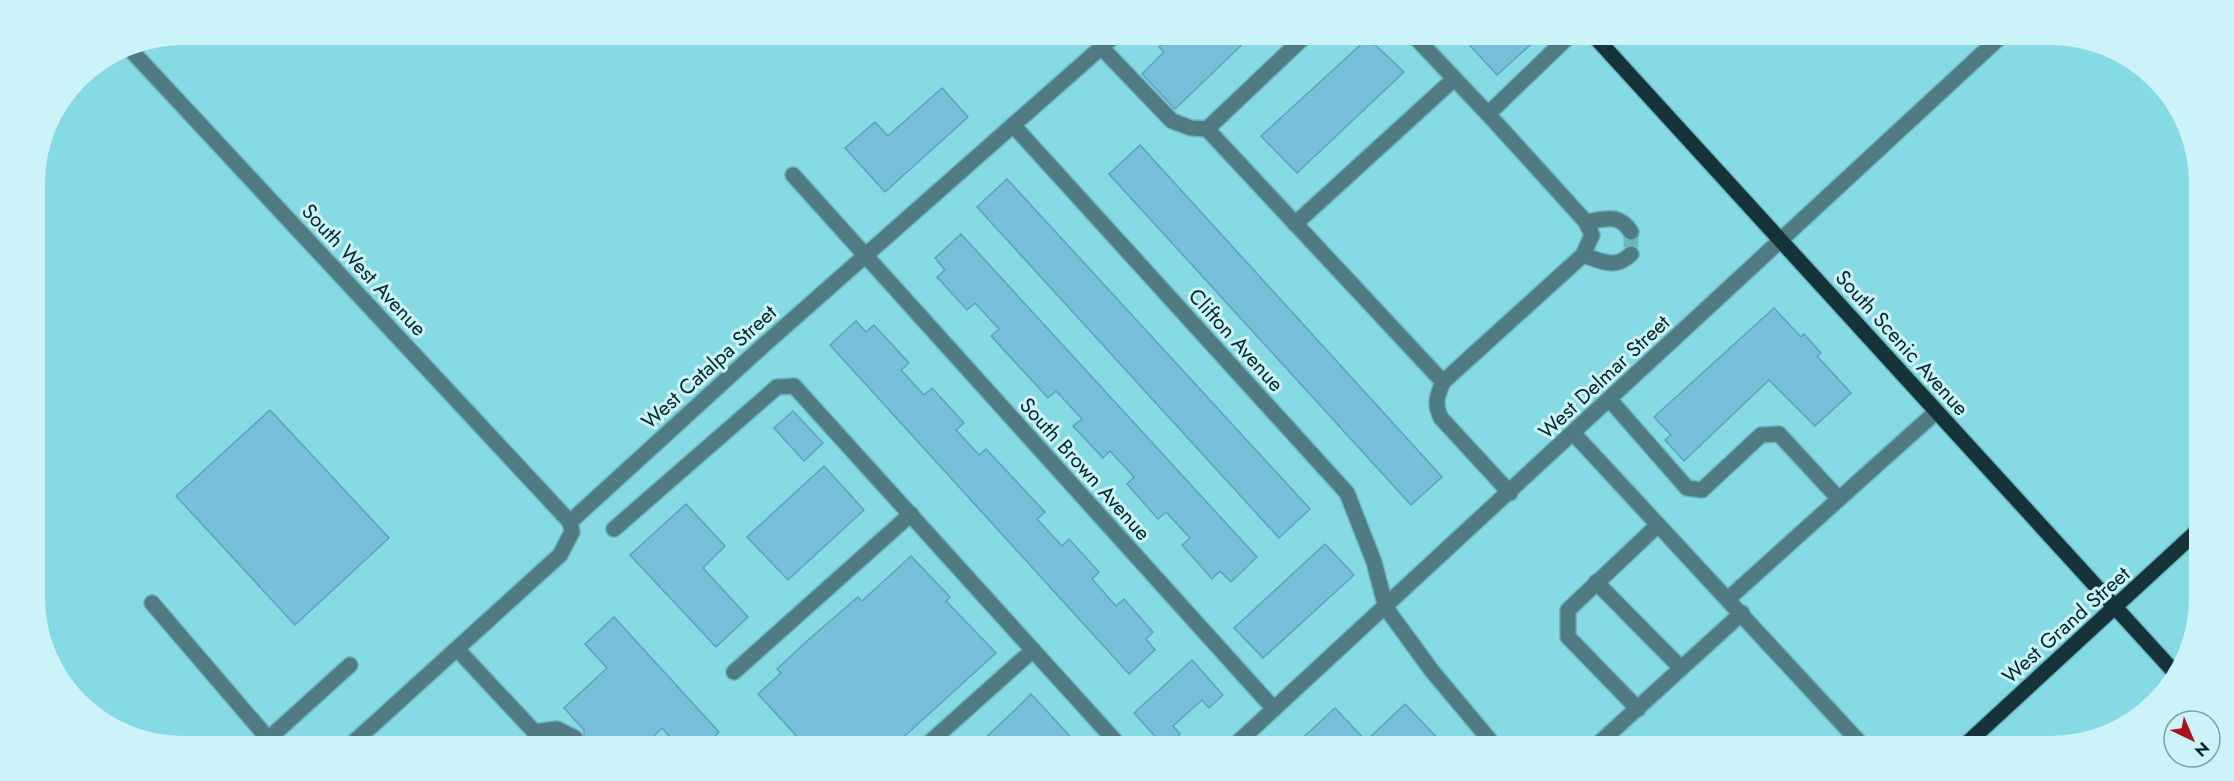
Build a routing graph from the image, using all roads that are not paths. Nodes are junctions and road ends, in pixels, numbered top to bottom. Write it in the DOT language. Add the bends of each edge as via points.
graph roads {
  1 [pos="1104,45"];
  2 [pos="1109,45"];
  3 [pos="1296,45"];
  4 [pos="1422,45"];
  5 [pos="1560,45"];
  6 [pos="1602,45"];
  7 [pos="1992,45"];
  8 [pos="134,54"];
  9 [pos="1454,79"];
  10 [pos="1488,114"];
  11 [pos="1013,125"];
  12 [pos="1207,129"];
  13 [pos="793,175"];
  14 [pos="1586,222"];
  15 [pos="1295,224"];
  16 [pos="1631,232"];
  17 [pos="1781,242"];
  18 [pos="1631,254"];
  19 [pos="1583,255"];
  20 [pos="865,256"];
  21 [pos="1443,382"];
  22 [pos="1610,400"];
  23 [pos="1936,412"];
  24 [pos="1574,434"];
  25 [pos="1510,493"];
  26 [pos="1839,499"];
  27 [pos="911,514"];
  28 [pos="570,522"];
  29 [pos="1658,525"];
  30 [pos="614,529"];
  31 [pos="2189,539"];
  32 [pos="1596,582"];
  33 [pos="1728,599"];
  34 [pos="152,603"];
  35 [pos="1386,608"];
  36 [pos="2116,609"];
  37 [pos="1742,613"];
  38 [pos="457,649"];
  39 [pos="1033,650"];
  40 [pos="350,665"];
  41 [pos="1681,668"];
  42 [pos="2170,668"];
  43 [pos="734,672"];
  44 [pos="1274,709"];
  45 [pos="1638,709"];
  46 [pos="267,736"];
  47 [pos="274,736"];
  48 [pos="361,736"];
  49 [pos="538,736"];
  50 [pos="541,736"];
  51 [pos="571,736"];
  52 [pos="937,736"];
  53 [pos="1111,736"];
  54 [pos="1245,736"];
  55 [pos="1486,736"];
  56 [pos="1607,736"];
  57 [pos="1854,736"];
  58 [pos="1975,736"];
  1 -- 11 [label="street, West Catalpa Street"];
  2 -- 12 [label="street" via="1172,121 1191,129"];
  3 -- 12 [label="street"];
  4 -- 9 [label="street"];
  5 -- 10 [label="street"];
  6 -- 17 [label="main road, South Scenic Avenue"];
  7 -- 17 [label="street, West Delmar Street"];
  8 -- 28 [label="street, South West Avenue"];
  9 -- 10 [label="street"];
  9 -- 15 [label="street"];
  10 -- 14 [label="street"];
  11 -- 20 [label="street, West Catalpa Street"];
  11 -- 35 [label="street, Clifton Avenue" via="1347,494 1374,562"];
  12 -- 15 [label="street"];
  13 -- 20 [label="street, South Brown Avenue"];
  14 -- 16 [label="street" via="1616,217"];
  14 -- 19 [label="street" via="1592,235"];
  15 -- 21 [label="street"];
  17 -- 22 [label="street, West Delmar Street"];
  17 -- 23 [label="main road, South Scenic Avenue"];
  18 -- 19 [label="street" via="1613,265"];
  19 -- 21 [label="street"];
  20 -- 28 [label="street, West Catalpa Street"];
  20 -- 44 [label="street, South Brown Avenue"];
  21 -- 25 [label="street" via="1436,408 1441,418"];
  22 -- 24 [label="street, West Delmar Street"];
  22 -- 26 [label="street" via="1687,488 1702,490 1761,435 1779,434"];
  23 -- 26 [label="street"];
  23 -- 36 [label="main road, South Scenic Avenue"];
  24 -- 25 [label="street, West Delmar Street"];
  24 -- 29 [label="street"];
  25 -- 35 [label="street, West Delmar Street"];
  26 -- 33 [label="street"];
  27 -- 30 [label="street" via="794,386 777,387"];
  27 -- 39 [label="street"];
  27 -- 43 [label="street"];
  28 -- 38 [label="street" via="572,532 560,555"];
  29 -- 32 [label="street"];
  29 -- 33 [label="street"];
  31 -- 36 [label="main road, West Grand Street"];
  32 -- 41 [label="street"];
  32 -- 45 [label="street" via="1568,610 1568,637"];
  33 -- 37 [label="street"];
  34 -- 46 [label="street"];
  35 -- 44 [label="street, West Delmar Street"];
  35 -- 55 [label="street"];
  36 -- 42 [label="main road, South Scenic Avenue"];
  36 -- 58 [label="main road, West Grand Street"];
  37 -- 41 [label="street"];
  37 -- 57 [label="street"];
  38 -- 48 [label="street"];
  38 -- 49 [label="street"];
  39 -- 52 [label="street"];
  39 -- 53 [label="street"];
  40 -- 47 [label="street"];
  41 -- 45 [label="street"];
  44 -- 54 [label="street, West Delmar Street"];
  45 -- 56 [label="street"];
  50 -- 51 [label="street" via="558,729"];
}
